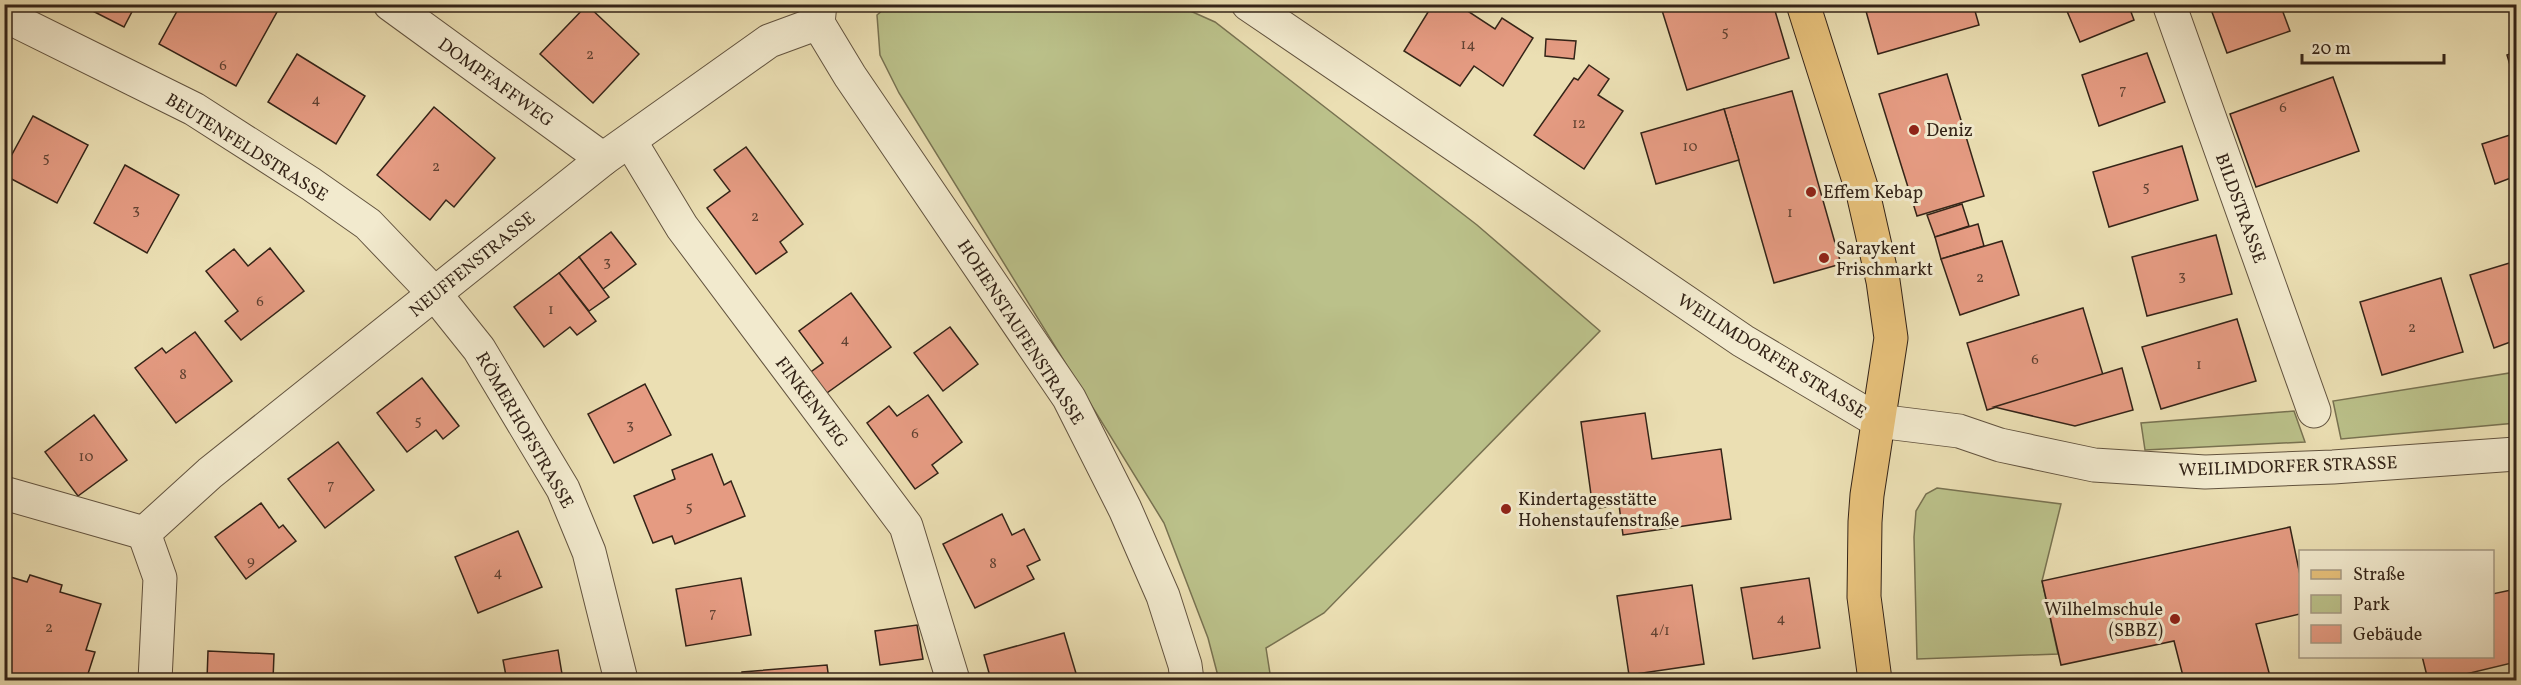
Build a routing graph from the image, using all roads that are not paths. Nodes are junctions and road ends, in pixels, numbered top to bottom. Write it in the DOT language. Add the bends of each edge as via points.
graph roads {
  1 [pos="390,4"];
  2 [pos="1803,4"];
  3 [pos="2169,4"];
  4 [pos="1251,5"];
  5 [pos="819,14"];
  6 [pos="4,15"];
  7 [pos="630,141"];
  8 [pos="603,159"];
  9 [pos="435,294"];
  10 [pos="2314,411"];
  11 [pos="1878,421"];
  12 [pos="2517,454"];
  13 [pos="4,493"];
  14 [pos="144,532"];
  15 [pos="155,681"];
  16 [pos="621,681"];
  17 [pos="953,681"];
  18 [pos="1186,681"];
  19 [pos="1875,681"];
  1 -- 8 [label="street, DOMPFAFFWEG"];
  2 -- 11 [label="main road" via="1863,193 1883,281 1891,338"];
  3 -- 10 [label="street, BILDSTRASSE"];
  4 -- 11 [label="street, WEILIMDORFER STRASSE" via="1743,341"];
  5 -- 7 [label="street, NEUFFENSTRASSE" via="770,41"];
  5 -- 18 [label="street, HOHENSTAUFENSTRASSE" via="850,76 1069,398 1163,596 1185,665"];
  6 -- 9 [label="street, BEUTENFELDSTRASSE" via="194,109 311,184 368,224"];
  7 -- 8 [label="street, NEUFFENSTRASSE"];
  7 -- 17 [label="street, FINKENWEG" via="682,227 906,526"];
  8 -- 9 [label="street, NEUFFENSTRASSE"];
  9 -- 14 [label="street, NEUFFENSTRASSE" via="210,473"];
  9 -- 16 [label="street, RÖMERHOFSTRASSE" via="479,349 563,489 589,552"];
  11 -- 12 [label="street, WEILIMDORFER STRASSE" via="1959,431 2000,445 2094,465 2205,472 2333,468"];
  11 -- 19 [label="main road" via="1865,522 1864,597"];
  13 -- 14 [label="street"];
  14 -- 15 [label="street" via="160,578"];
}
